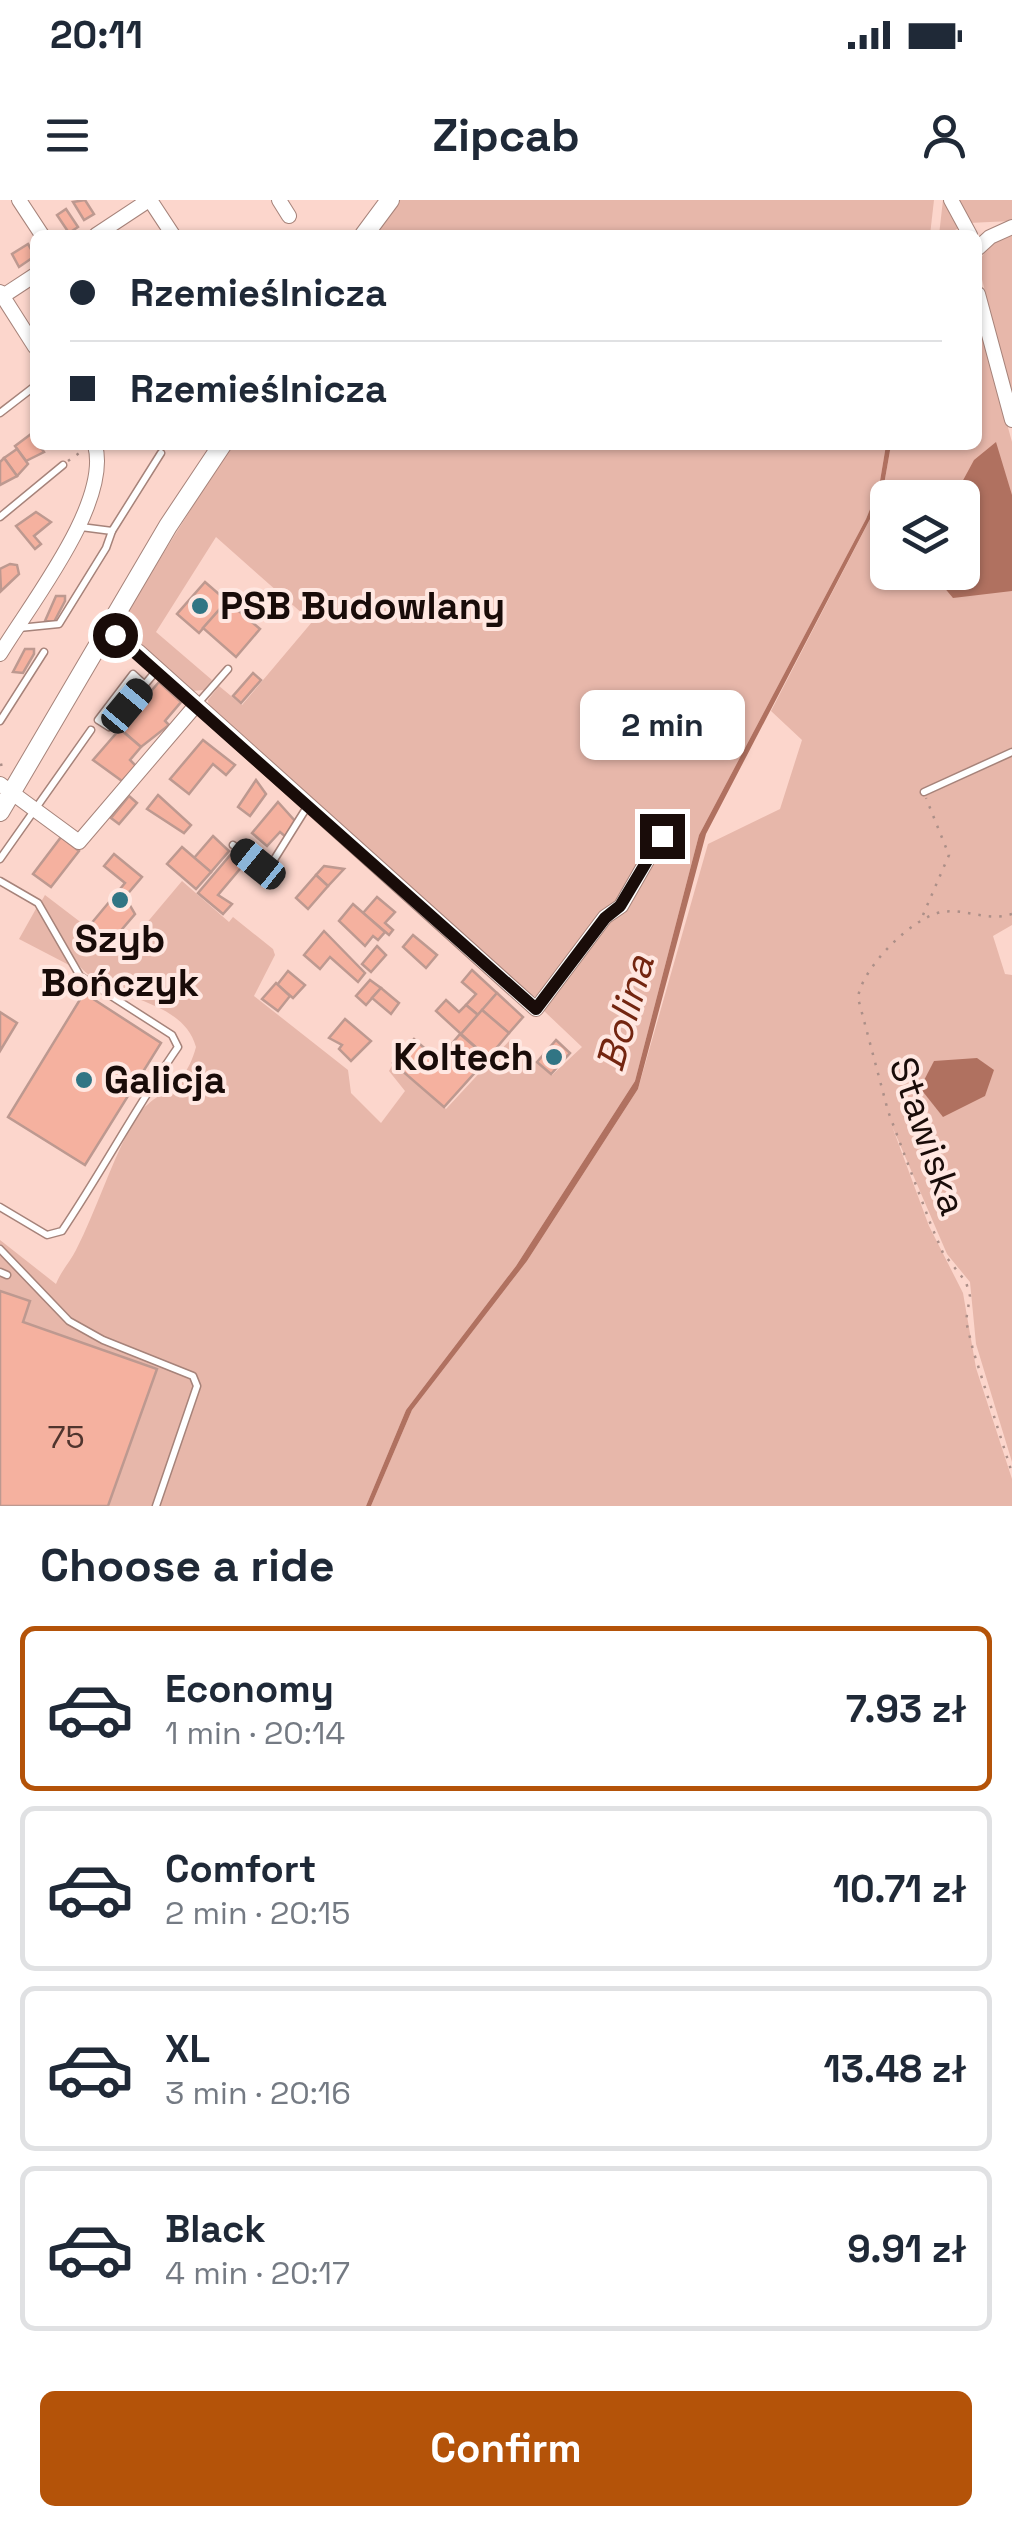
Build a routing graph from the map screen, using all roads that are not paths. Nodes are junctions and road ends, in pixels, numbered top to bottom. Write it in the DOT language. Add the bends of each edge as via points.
graph roads {
  1 [pos="19,200"];
  2 [pos="149,200"];
  3 [pos="280,200"];
  4 [pos="390,200"];
  5 [pos="951,200"];
  6 [pos="290,216"];
  7 [pos="1012,227"];
  8 [pos="39,230"];
  9 [pos="104,230"];
  10 [pos="170,230"];
  11 [pos="368,230"];
  12 [pos="969,230"];
  13 [pos="982,240"];
  14 [pos="30,278"];
  15 [pos="1,295"];
  16 [pos="982,309"];
  17 [pos="30,339"];
  18 [pos="30,390"];
  19 [pos="0,412"];
  20 [pos="1012,420"];
  21 [pos="89,450"];
  22 [pos="219,450"];
  23 [pos="161,453"];
  24 [pos="63,465"];
  25 [pos="0,517"];
  26 [pos="76,527"];
  27 [pos="112,531"];
  28 [pos="15,628"];
  29 [pos="107,629"];
  30 [pos="44,652"];
  31 [pos="0,654"];
  32 [pos="158,669"];
  33 [pos="228,669"];
  34 [pos="145,684"];
  35 [pos="196,705"];
  36 [pos="0,721"];
  37 [pos="91,730"];
  38 [pos="1012,752"];
  39 [pos="6,788"];
  40 [pos="924,792"];
  41 [pos="307,806"];
  42 [pos="35,807"];
  43 [pos="0,812"];
  44 [pos="662,836"];
  45 [pos="233,845"];
  46 [pos="0,859"];
  47 [pos="0,880"];
  48 [pos="0,1207"];
  49 [pos="0,1248"];
  50 [pos="156,1506"];
  1 -- 8 [label="street"];
  2 -- 9 [label="street"];
  2 -- 10 [label="street"];
  3 -- 6 [label="street"];
  4 -- 11 [label="street"];
  5 -- 12 [label="street"];
  7 -- 13 [label="street"];
  14 -- 15 [label="street"];
  15 -- 17 [label="street"];
  16 -- 20 [label="street"];
  18 -- 19 [label="lane"];
  21 -- 26 [label="street" via="95,489"];
  22 -- 29 [label="street"];
  23 -- 27 [label="lane"];
  24 -- 25 [label="lane"];
  26 -- 27 [label="lane"];
  26 -- 28 [label="street"];
  27 -- 28 [label="lane" via="59,624"];
  28 -- 31 [label="street"];
  29 -- 32 [label="street"];
  29 -- 39 [label="street"];
  30 -- 36 [label="lane"];
  32 -- 34 [label="lane"];
  32 -- 35 [label="street"];
  33 -- 35 [label="lane"];
  34 -- 34 [label="lane" via="109,727 98,720 133,674"];
  35 -- 41 [label="street"];
  35 -- 42 [label="street" via="79,842"];
  37 -- 42 [label="lane"];
  38 -- 40 [label="lane"];
  39 -- 42 [label="street"];
  39 -- 43 [label="street"];
  41 -- 44 [label="street" via="536,1009 620,906"];
  41 -- 45 [label="lane" via="272,863 258,864"];
  42 -- 46 [label="lane"];
  47 -- 48 [label="lane" via="38,903 80,976 172,1035 178,1046 62,1231 46,1235"];
  49 -- 50 [label="lane" via="69,1321 193,1376 197,1386"];
}
